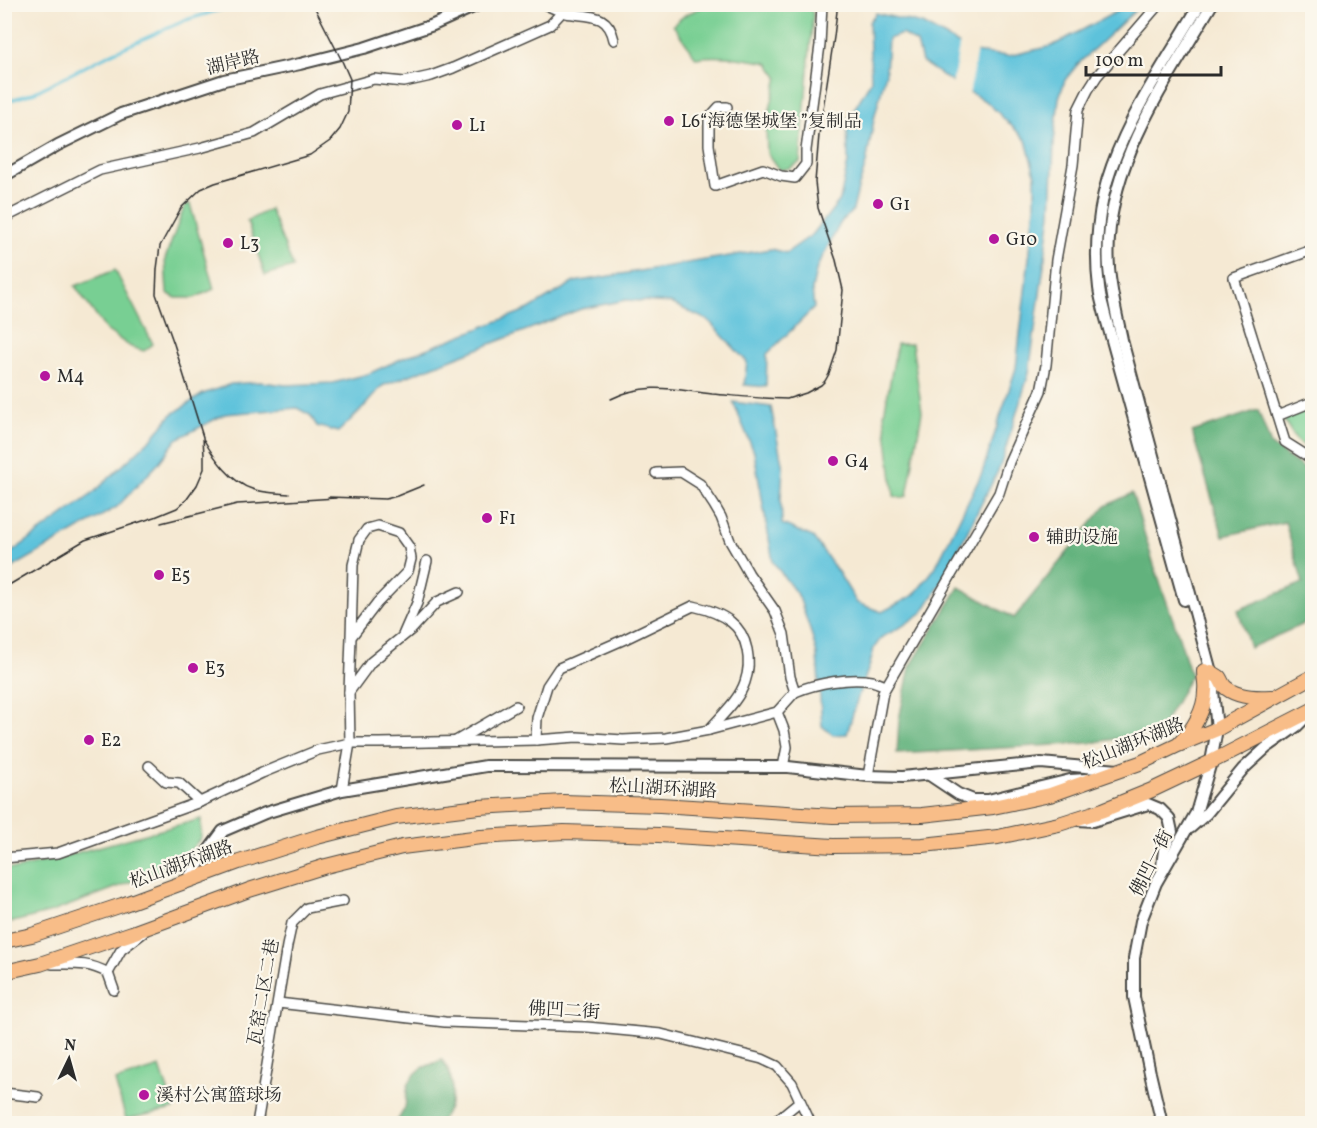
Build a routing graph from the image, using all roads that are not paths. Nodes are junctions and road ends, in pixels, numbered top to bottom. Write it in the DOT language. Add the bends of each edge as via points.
graph roads {
  1 [pos="480,4"];
  2 [pos="544,4"];
  3 [pos="574,4"];
  4 [pos="822,4"];
  5 [pos="1159,4"];
  6 [pos="1200,4"];
  7 [pos="1212,4"];
  8 [pos="562,12"];
  9 [pos="614,40"];
  10 [pos="727,107"];
  11 [pos="4,176"];
  12 [pos="4,218"];
  13 [pos="1312,250"];
  14 [pos="1312,402"];
  15 [pos="1277,416"];
  16 [pos="1312,459"];
  17 [pos="656,473"];
  18 [pos="427,561"];
  19 [pos="459,592"];
  20 [pos="351,637"];
  21 [pos="402,637"];
  22 [pos="1207,671"];
  23 [pos="1312,677"];
  24 [pos="886,686"];
  25 [pos="350,692"];
  26 [pos="795,692"];
  27 [pos="1277,696"];
  28 [pos="516,706"];
  29 [pos="1312,710"];
  30 [pos="777,712"];
  31 [pos="1214,729"];
  32 [pos="709,730"];
  33 [pos="536,740"];
  34 [pos="454,742"];
  35 [pos="350,743"];
  36 [pos="1178,745"];
  37 [pos="1211,762"];
  38 [pos="149,766"];
  39 [pos="783,767"];
  40 [pos="1118,770"];
  41 [pos="928,774"];
  42 [pos="868,776"];
  43 [pos="1096,778"];
  44 [pos="342,790"];
  45 [pos="200,802"];
  46 [pos="1072,820"];
  47 [pos="1184,834"];
  48 [pos="4,858"];
  49 [pos="1162,872"];
  50 [pos="186,882"];
  51 [pos="343,901"];
  52 [pos="159,924"];
  53 [pos="4,941"];
  54 [pos="40,964"];
  55 [pos="4,972"];
  56 [pos="108,973"];
  57 [pos="114,990"];
  58 [pos="278,1003"];
  59 [pos="4,1093"];
  60 [pos="38,1097"];
  61 [pos="800,1101"];
  62 [pos="257,1124"];
  63 [pos="772,1124"];
  64 [pos="811,1124"];
  65 [pos="1162,1124"];
  1 -- 11 [label="street, 湖岸路" via="364,48 224,80 121,114"];
  2 -- 8 [label="street"];
  3 -- 8 [label="street"];
  4 -- 10 [label="street" via="806,164 795,178 763,169 715,186 709,118 719,107"];
  5 -- 24 [label="street" via="1091,85 1078,110 1041,391 999,493"];
  6 -- 22 [label="street" via="1134,116 1112,166 1098,226 1097,258 1104,315"];
  7 -- 22 [label="street" via="1146,115 1131,148 1112,206 1109,246 1113,301"];
  8 -- 9 [label="street" via="600,18 612,29"];
  8 -- 12 [label="street" via="550,25 442,72 404,82 374,79 320,94 254,133 100,170"];
  13 -- 15 [label="street" via="1234,278"];
  14 -- 15 [label="street"];
  15 -- 16 [label="street" via="1285,442"];
  17 -- 26 [label="street" via="681,472 700,484 714,505 730,541 775,611 784,634"];
  18 -- 21 [label="street" via="417,603"];
  19 -- 21 [label="street" via="437,602"];
  20 -- 20 [label="street" via="353,565 359,540 367,529 378,526 399,533 409,547 408,571"];
  20 -- 25 [label="street"];
  21 -- 25 [label="street" via="371,662"];
  22 -- 27 [label="main road" via="1237,694"];
  22 -- 31 [label="street, 佛凹一街"];
  22 -- 36 [label="main road" via="1201,711"];
  23 -- 27 [label="main road, 松山湖环湖路"];
  24 -- 26 [label="street" via="872,681 838,680"];
  24 -- 42 [label="street"];
  25 -- 35 [label="street"];
  26 -- 30 [label="street"];
  27 -- 31 [label="main road, 松山湖环湖路"];
  28 -- 34 [label="street"];
  29 -- 37 [label="main road"];
  29 -- 47 [label="street" via="1243,769"];
  30 -- 32 [label="street"];
  30 -- 39 [label="street" via="787,747"];
  31 -- 36 [label="main road, 松山湖环湖路"];
  31 -- 37 [label="street, 佛凹一街"];
  32 -- 33 [label="street" via="666,738"];
  32 -- 33 [label="street" via="734,702 745,682 747,652 731,622 693,606 559,668 547,686 537,718"];
  33 -- 34 [label="street"];
  34 -- 35 [label="street"];
  35 -- 44 [label="street"];
  35 -- 45 [label="street" via="318,750"];
  36 -- 40 [label="main road, 松山湖环湖路"];
  37 -- 46 [label="main road" via="1152,790"];
  37 -- 47 [label="street, 佛凹一街" via="1196,813"];
  38 -- 45 [label="street" via="166,782 179,783"];
  39 -- 42 [label="street"];
  39 -- 44 [label="street" via="486,766"];
  40 -- 41 [label="street" via="1041,763"];
  40 -- 43 [label="main road, 松山湖环湖路"];
  41 -- 42 [label="street"];
  41 -- 43 [label="street" via="973,800"];
  43 -- 50 [label="main road, 松山湖环湖路" via="1050,795 993,807 922,815 833,816 563,802 479,807 396,817 317,837"];
  44 -- 50 [label="street" via="265,813 223,831"];
  45 -- 48 [label="street" via="58,853"];
  46 -- 49 [label="street" via="1093,821 1148,804 1160,808 1169,818 1172,832 1164,850"];
  46 -- 52 [label="main road" via="998,837 924,845 833,846 564,832 482,837 402,847 326,866"];
  47 -- 49 [label="street, 佛凹一街"];
  49 -- 65 [label="street, 佛凹一街" via="1141,921 1134,958 1134,997"];
  50 -- 53 [label="main road, 松山湖环湖路"];
  51 -- 58 [label="street, 瓦窑二区二巷" via="307,908 292,923"];
  52 -- 54 [label="main road"];
  52 -- 56 [label="street" via="122,950"];
  54 -- 55 [label="main road"];
  54 -- 56 [label="street" via="85,964"];
  56 -- 57 [label="street"];
  58 -- 61 [label="street, 佛凹二街" via="445,1022 661,1034 777,1066 792,1083"];
  58 -- 62 [label="street, 瓦窑二区二巷"];
  59 -- 60 [label="street"];
  61 -- 63 [label="street"];
  61 -- 64 [label="street, 佛凹二街"];
}
